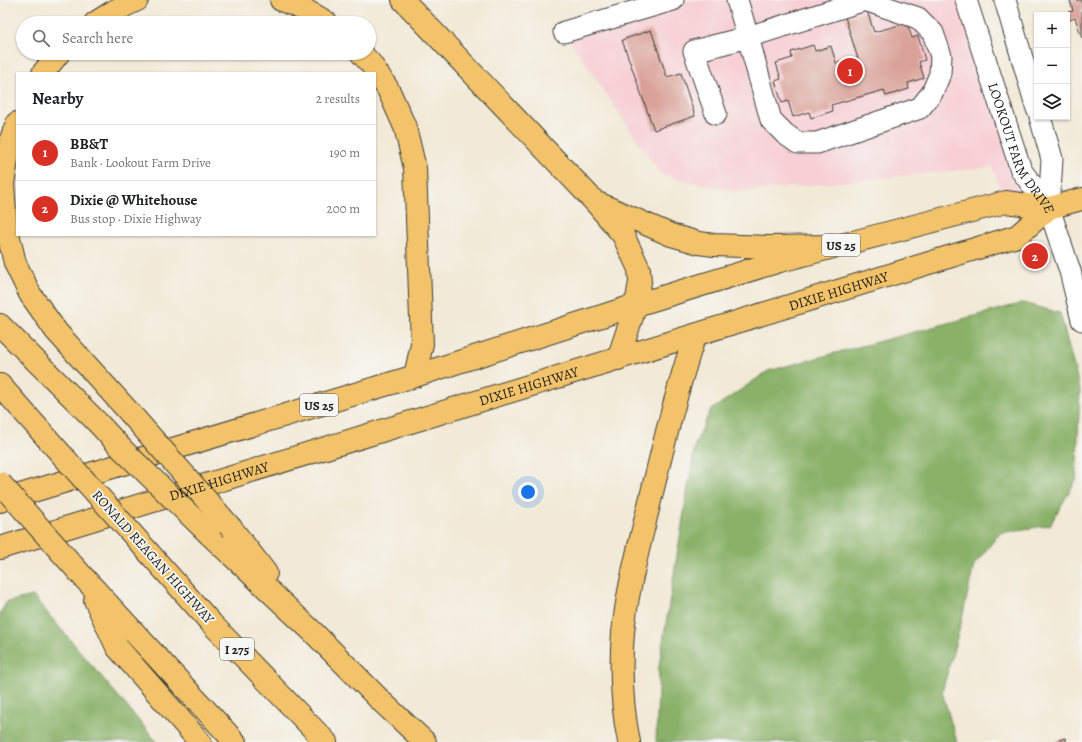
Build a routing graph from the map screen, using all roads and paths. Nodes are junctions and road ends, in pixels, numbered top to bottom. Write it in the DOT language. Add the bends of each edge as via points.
graph roads {
  1 [pos="137,0"];
  2 [pos="281,0"];
  3 [pos="403,0"];
  4 [pos="673,0"];
  5 [pos="737,0"];
  6 [pos="966,0"];
  7 [pos="1005,0"];
  8 [pos="106,16"];
  9 [pos="318,16"];
  10 [pos="564,32"];
  11 [pos="748,37"];
  12 [pos="53,60"];
  13 [pos="367,60"];
  14 [pos="44,72"];
  15 [pos="1034,98"];
  16 [pos="716,114"];
  17 [pos="1041,120"];
  18 [pos="16,126"];
  19 [pos="1082,199"];
  20 [pos="596,203"];
  21 [pos="1049,208"];
  22 [pos="835,246"];
  23 [pos="636,305"];
  24 [pos="1082,320"];
  25 [pos="0,325"];
  26 [pos="695,335"];
  27 [pos="618,359"];
  28 [pos="415,376"];
  29 [pos="0,385"];
  30 [pos="0,484"];
  31 [pos="0,501"];
  32 [pos="0,548"];
  33 [pos="85,580"];
  34 [pos="313,632"];
  35 [pos="200,742"];
  36 [pos="235,742"];
  37 [pos="326,742"];
  38 [pos="424,742"];
  39 [pos="630,742"];
  1 -- 8 [label="main road"];
  2 -- 9 [label="main road"];
  3 -- 20 [label="main road"];
  4 -- 10 [label="street"];
  5 -- 11 [label="street"];
  6 -- 21 [label="street, LOOKOUT FARM DRIVE" via="1021,170"];
  7 -- 15 [label="street, LOOKOUT FARM DRIVE"];
  11 -- 11 [label="street" via="771,120 798,143 817,143 920,108 932,93 940,74 942,56 933,33 918,18 865,0"];
  11 -- 16 [label="street" via="694,51"];
  12 -- 14 [label="main road"];
  13 -- 28 [label="main road" via="388,89 405,127 415,168 422,344"];
  17 -- 21 [label="street, LOOKOUT FARM DRIVE" via="1052,159"];
  18 -- 34 [label="main road, bridge" via="3,183 6,224 15,264 30,294 56,331 232,529"];
  19 -- 21 [label="main road, DIXIE HIGHWAY / US 25"];
  20 -- 22 [label="main road" via="671,235 699,243 770,247"];
  20 -- 23 [label="main road" via="623,235 639,269 640,282"];
  21 -- 22 [label="main road, DIXIE HIGHWAY / US 25" via="1006,202"];
  21 -- 24 [label="street" via="1070,271"];
  21 -- 26 [label="main road, DIXIE HIGHWAY / US 25" via="1017,236"];
  22 -- 23 [label="main road, DIXIE HIGHWAY / US 25"];
  23 -- 27 [label="main road"];
  23 -- 28 [label="main road, DIXIE HIGHWAY / US 25"];
  25 -- 34 [label="main road, bridge" via="123,450"];
  26 -- 27 [label="main road, DIXIE HIGHWAY / US 25"];
  26 -- 39 [label="main road" via="667,428 630,589 623,632 622,671"];
  27 -- 32 [label="main road, DIXIE HIGHWAY / US 25"];
  28 -- 31 [label="main road, DIXIE HIGHWAY / US 25"];
  29 -- 37 [label="main road, RONALD REAGAN HIGHWAY / I 275, bridge" via="212,624"];
  30 -- 33 [label="main road, bridge"];
  33 -- 35 [label="main road" via="117,647"];
  33 -- 36 [label="main road"];
  34 -- 38 [label="main road"];
}
